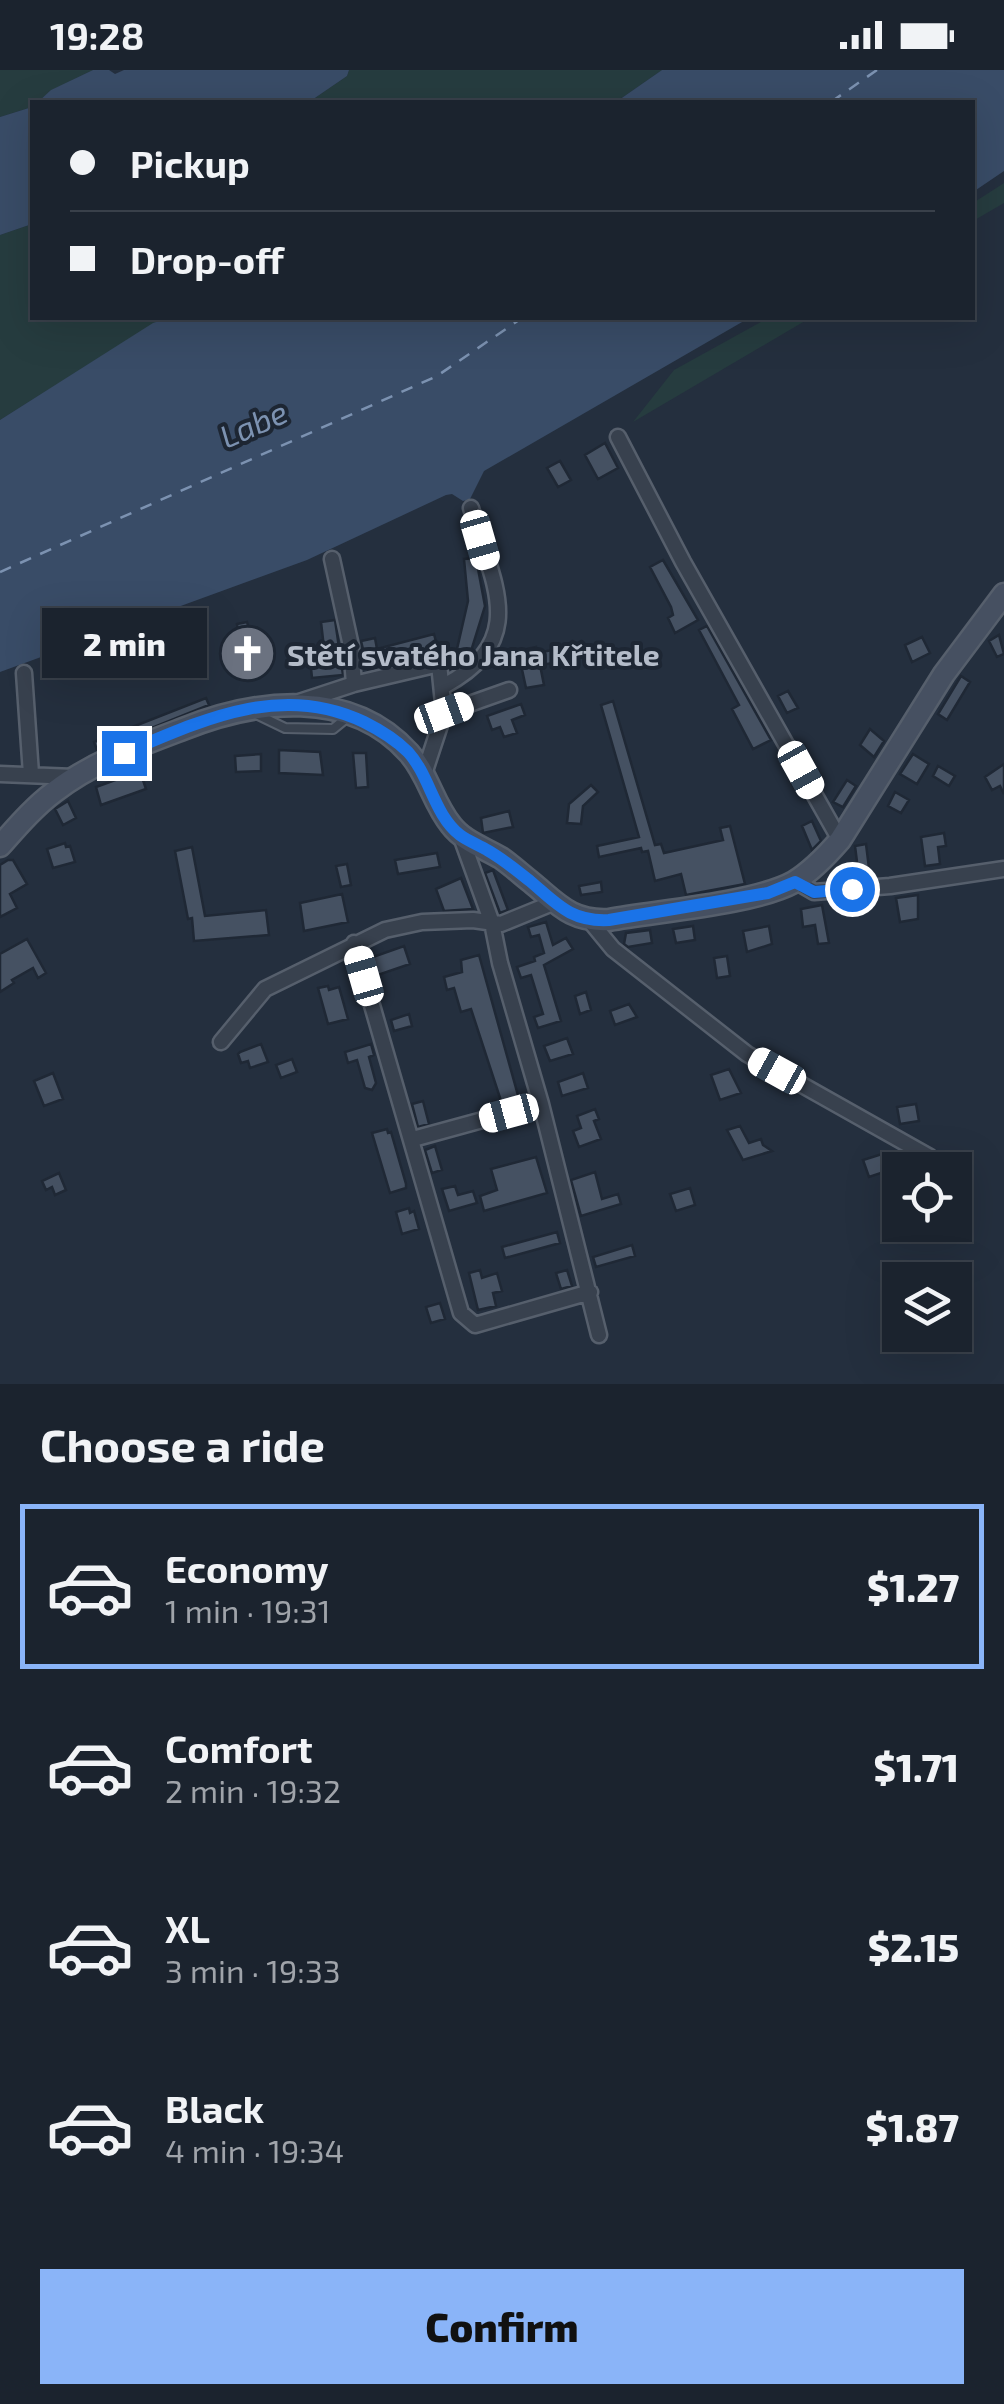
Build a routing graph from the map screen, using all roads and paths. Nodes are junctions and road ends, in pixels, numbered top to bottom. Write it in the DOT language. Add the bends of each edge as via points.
graph roads {
  1 [pos="618,437"];
  2 [pos="471,508"];
  3 [pos="332,559"];
  4 [pos="1001,607"];
  5 [pos="24,672"];
  6 [pos="354,684"];
  7 [pos="444,686"];
  8 [pos="509,690"];
  9 [pos="296,703"];
  10 [pos="248,710"];
  11 [pos="444,713"];
  12 [pos="350,716"];
  13 [pos="0,774"];
  14 [pos="31,774"];
  15 [pos="424,774"];
  16 [pos="75,777"];
  17 [pos="461,836"];
  18 [pos="840,840"];
  19 [pos="0,846"];
  20 [pos="1004,869"];
  21 [pos="795,882"];
  22 [pos="555,902"];
  23 [pos="590,921"];
  24 [pos="492,922"];
  25 [pos="354,943"];
  26 [pos="221,1042"];
  27 [pos="541,1104"];
  28 [pos="413,1140"];
  29 [pos="921,1152"];
  30 [pos="590,1292"];
  31 [pos="599,1336"];
  1 -- 18 [label="street"];
  2 -- 7 [label="street" via="499,623 485,656"];
  3 -- 6 [label="street"];
  4 -- 18 [label="street" via="944,674"];
  5 -- 14 [label="street"];
  6 -- 7 [label="street" via="439,664"];
  6 -- 9 [label="street"];
  7 -- 11 [label="street"];
  8 -- 11 [label="street"];
  9 -- 10 [label="street"];
  9 -- 12 [label="street"];
  10 -- 12 [label="lane" via="285,728 333,730"];
  10 -- 16 [label="street" via="208,719"];
  11 -- 15 [label="street"];
  12 -- 15 [label="street" via="396,741"];
  13 -- 14 [label="street"];
  14 -- 16 [label="street"];
  15 -- 17 [label="street"];
  16 -- 19 [label="street"];
  17 -- 22 [label="street" via="506,861"];
  17 -- 24 [label="street"];
  18 -- 21 [label="street"];
  20 -- 21 [label="street" via="814,892"];
  21 -- 23 [label="street" via="768,893"];
  22 -- 23 [label="street"];
  22 -- 24 [label="street"];
  23 -- 29 [label="street" via="613,948 746,1054"];
  24 -- 25 [label="street" via="422,922"];
  24 -- 27 [label="street"];
  25 -- 26 [label="street" via="265,988"];
  25 -- 28 [label="street"];
  27 -- 28 [label="street"];
  27 -- 30 [label="street"];
  28 -- 30 [label="street" via="468,1322 474,1326"];
  30 -- 31 [label="street"];
}
